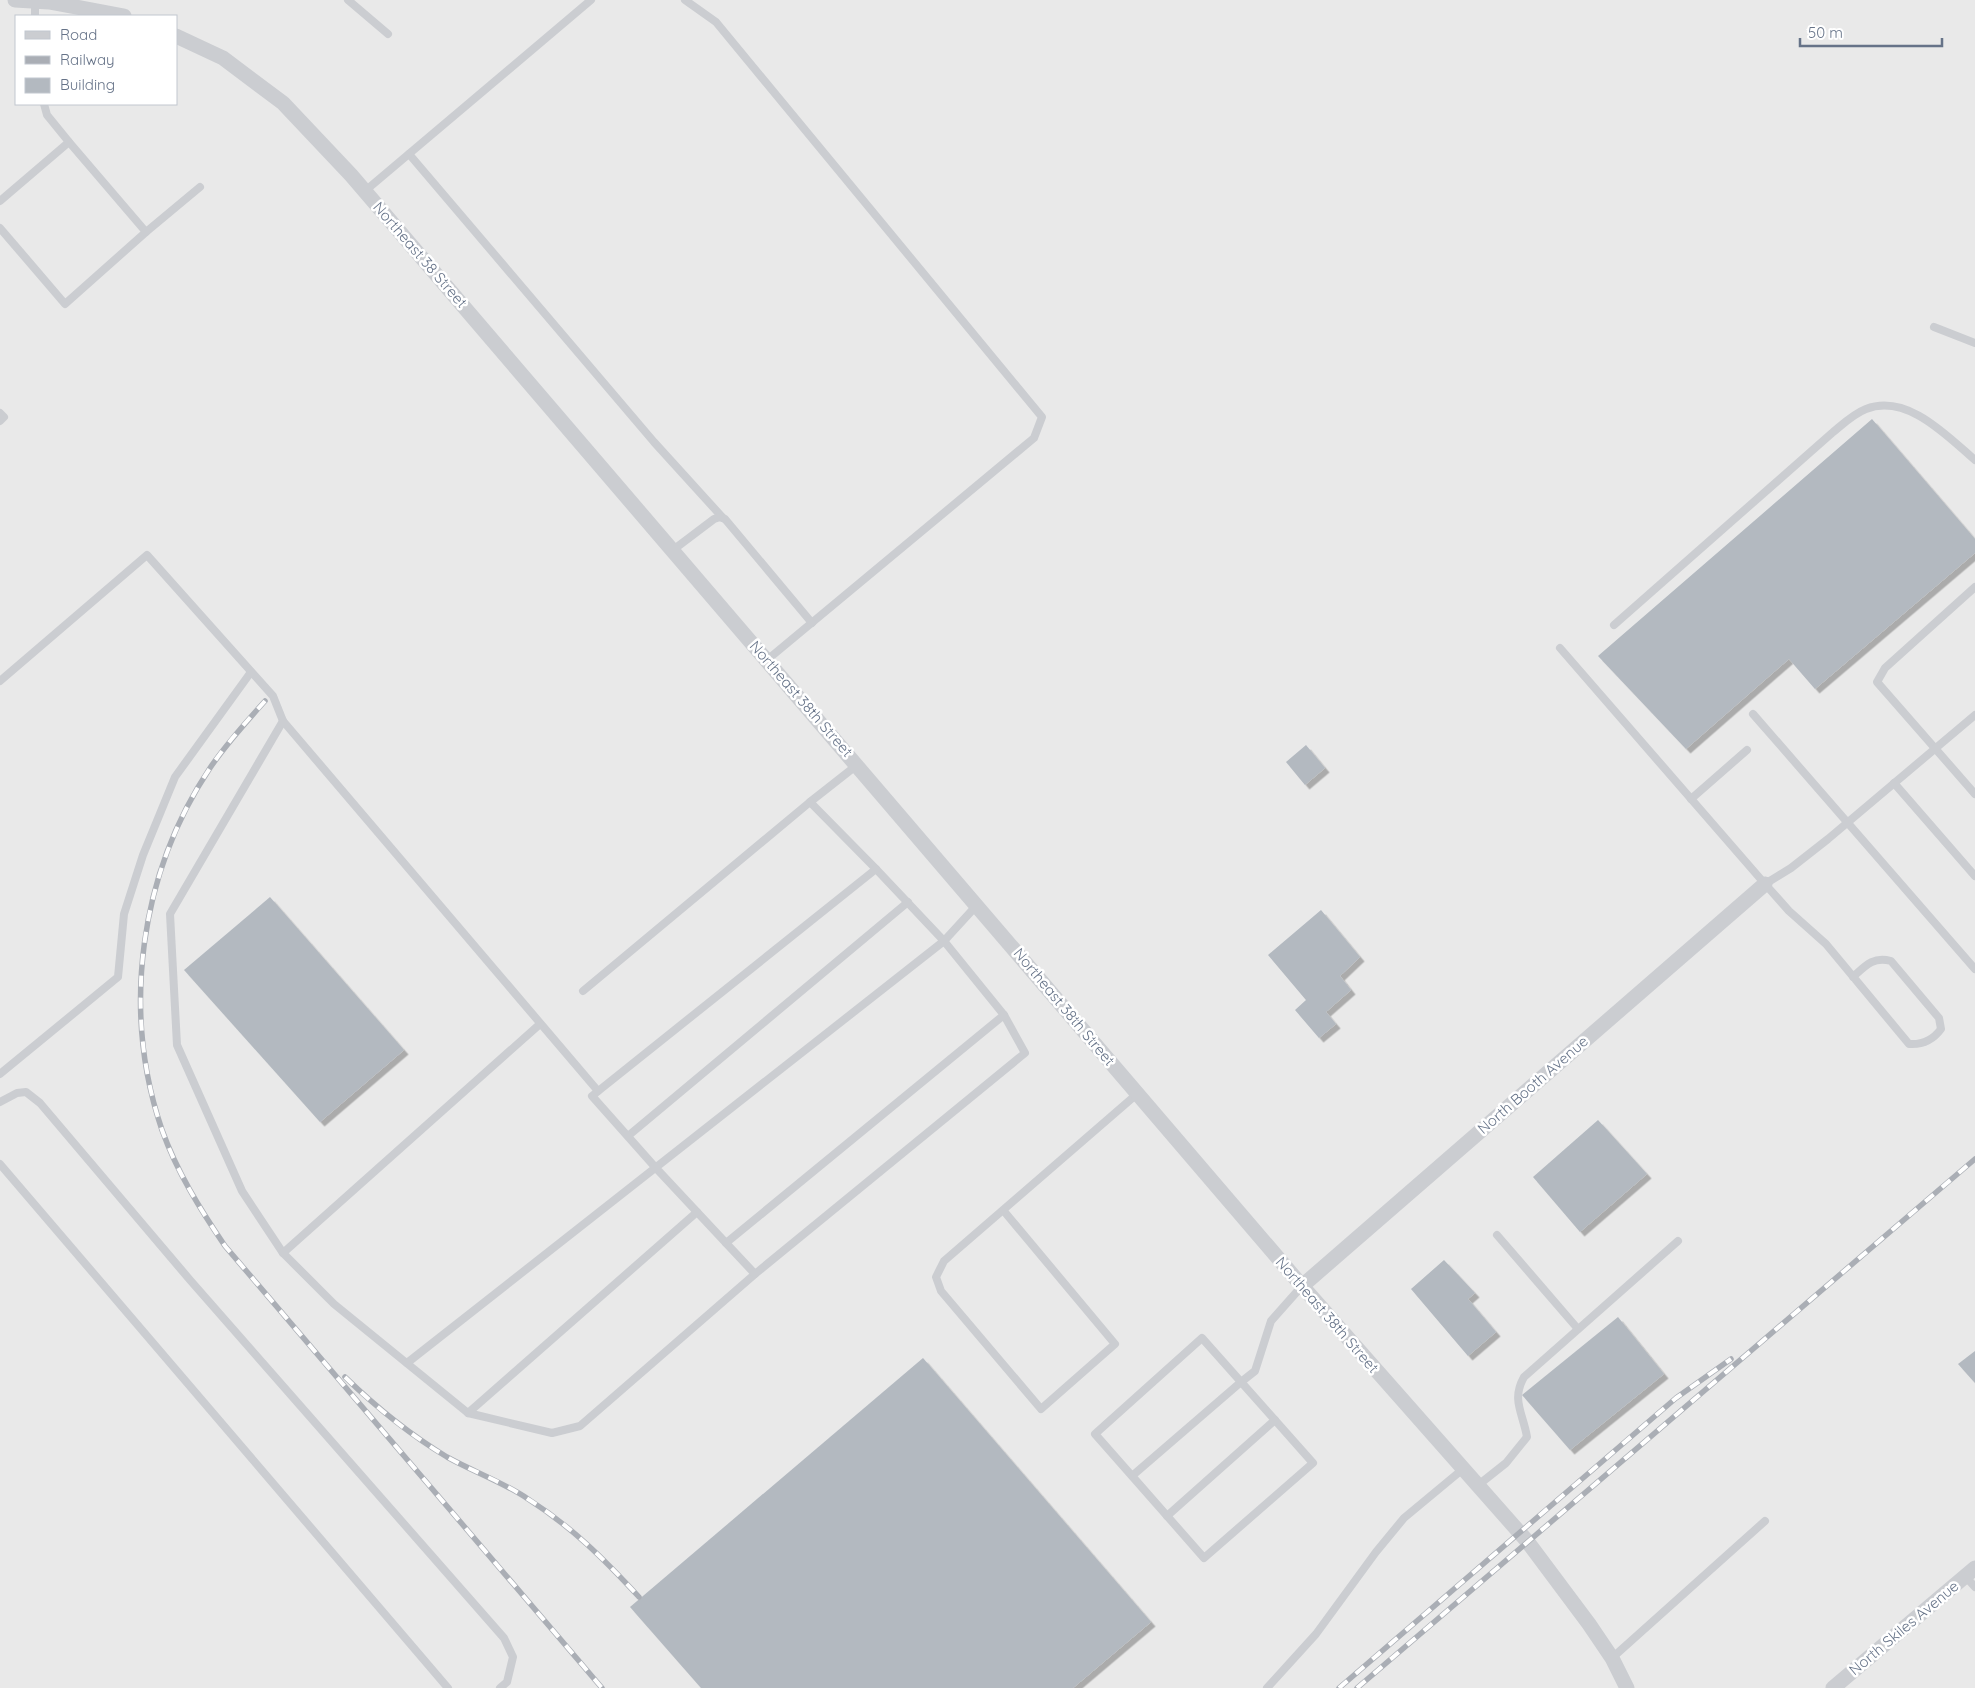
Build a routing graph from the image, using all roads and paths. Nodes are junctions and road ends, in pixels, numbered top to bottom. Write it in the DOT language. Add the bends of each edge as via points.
graph roads {
  1 [pos="15,0"];
  2 [pos="35,0"];
  3 [pos="348,0"];
  4 [pos="591,0"];
  5 [pos="685,0"];
  6 [pos="35,15"];
  7 [pos="119,15"];
  8 [pos="388,34"];
  9 [pos="178,37"];
  10 [pos="44,105"];
  11 [pos="69,142"];
  12 [pos="409,154"];
  13 [pos="200,187"];
  14 [pos="365,191"];
  15 [pos="0,201"];
  16 [pos="0,228"];
  17 [pos="146,232"];
  18 [pos="1934,327"];
  19 [pos="488,335"];
  20 [pos="1975,343"];
  21 [pos="0,413"];
  22 [pos="0,421"];
  23 [pos="1975,460"];
  24 [pos="723,518"];
  25 [pos="673,550"];
  26 [pos="1975,587"];
  27 [pos="812,623"];
  28 [pos="1614,625"];
  29 [pos="1560,648"];
  30 [pos="767,660"];
  31 [pos="251,672"];
  32 [pos="0,681"];
  33 [pos="1753,714"];
  34 [pos="1975,715"];
  35 [pos="283,721"];
  36 [pos="1935,749"];
  37 [pos="1746,750"];
  38 [pos="857,765"];
  39 [pos="1894,783"];
  40 [pos="1975,794"];
  41 [pos="1691,799"];
  42 [pos="810,802"];
  43 [pos="1847,823"];
  44 [pos="876,869"];
  45 [pos="1975,876"];
  46 [pos="1765,884"];
  47 [pos="908,902"];
  48 [pos="977,905"];
  49 [pos="944,941"];
  50 [pos="1975,969"];
  51 [pos="1854,977"];
  52 [pos="582,990"];
  53 [pos="1004,1014"];
  54 [pos="540,1024"];
  55 [pos="0,1074"];
  56 [pos="598,1091"];
  57 [pos="1137,1094"];
  58 [pos="0,1102"];
  59 [pos="628,1136"];
  60 [pos="0,1164"];
  61 [pos="655,1167"];
  62 [pos="1003,1210"];
  63 [pos="698,1212"];
  64 [pos="1497,1236"];
  65 [pos="1678,1241"];
  66 [pos="726,1243"];
  67 [pos="283,1253"];
  68 [pos="755,1274"];
  69 [pos="1302,1286"];
  70 [pos="1578,1329"];
  71 [pos="407,1363"];
  72 [pos="1241,1382"];
  73 [pos="468,1413"];
  74 [pos="1275,1420"];
  75 [pos="1463,1469"];
  76 [pos="1132,1476"];
  77 [pos="1477,1486"];
  78 [pos="1167,1516"];
  79 [pos="1765,1522"];
  80 [pos="1972,1577"];
  81 [pos="1612,1658"];
  82 [pos="448,1688"];
  83 [pos="500,1688"];
  84 [pos="1267,1688"];
  85 [pos="1627,1688"];
  86 [pos="1833,1688"];
  1 -- 2 [label="street"];
  2 -- 6 [label="lane"];
  2 -- 7 [label="street"];
  3 -- 8 [label="lane"];
  4 -- 12 [label="lane"];
  5 -- 27 [label="lane" via="716,22 1042,417 1034,438"];
  9 -- 14 [label="street, Northeast 38 Street" via="223,58 283,103"];
  10 -- 11 [label="lane" via="47,115"];
  11 -- 15 [label="lane"];
  11 -- 17 [label="lane"];
  12 -- 14 [label="lane"];
  12 -- 24 [label="lane" via="654,442"];
  13 -- 17 [label="lane"];
  14 -- 19 [label="street, Northeast 38 Street"];
  16 -- 17 [label="lane" via="65,304"];
  18 -- 20 [label="lane"];
  19 -- 25 [label="street, Northeast 38th Street"];
  21 -- 22 [label="lane" via="4,417"];
  23 -- 28 [label="lane" via="1939,428 1908,410 1891,405 1868,408 1832,433"];
  24 -- 25 [label="lane" via="714,519"];
  24 -- 27 [label="lane"];
  25 -- 30 [label="street, Northeast 38th Street"];
  26 -- 36 [label="lane" via="1885,668 1877,682"];
  27 -- 30 [label="lane"];
  29 -- 41 [label="lane"];
  30 -- 38 [label="street, Northeast 38th Street"];
  31 -- 32 [label="lane" via="147,555"];
  31 -- 35 [label="lane" via="273,696"];
  31 -- 55 [label="lane" via="175,777 143,855 124,914 118,977"];
  33 -- 43 [label="lane"];
  34 -- 36 [label="lane"];
  35 -- 54 [label="lane"];
  35 -- 67 [label="lane" via="170,914 176,1045 242,1192"];
  36 -- 39 [label="lane"];
  36 -- 40 [label="lane"];
  37 -- 41 [label="lane"];
  38 -- 42 [label="lane"];
  38 -- 48 [label="street, Northeast 38th Street"];
  39 -- 43 [label="lane"];
  39 -- 45 [label="lane"];
  41 -- 46 [label="lane"];
  42 -- 44 [label="lane"];
  42 -- 52 [label="lane"];
  43 -- 46 [label="lane" via="1791,868"];
  43 -- 50 [label="lane"];
  44 -- 47 [label="lane"];
  44 -- 56 [label="lane"];
  46 -- 51 [label="lane" via="1826,944"];
  46 -- 69 [label="street, North Booth Avenue"];
  47 -- 49 [label="lane"];
  47 -- 59 [label="lane"];
  48 -- 49 [label="lane"];
  48 -- 57 [label="street, Northeast 38th Street"];
  49 -- 53 [label="lane"];
  49 -- 61 [label="lane"];
  51 -- 51 [label="lane" via="1909,1044 1924,1043 1941,1029 1939,1018 1891,962 1869,962"];
  53 -- 66 [label="lane"];
  53 -- 68 [label="lane" via="1025,1053"];
  54 -- 56 [label="lane"];
  54 -- 67 [label="lane"];
  56 -- 59 [label="lane" via="592,1096"];
  57 -- 62 [label="lane"];
  57 -- 69 [label="street, Northeast 38th Street"];
  58 -- 83 [label="lane" via="26,1092 40,1103 222,1317 504,1638 513,1657 507,1682"];
  59 -- 61 [label="lane"];
  60 -- 82 [label="lane"];
  61 -- 63 [label="lane"];
  61 -- 71 [label="lane"];
  62 -- 62 [label="lane" via="944,1261 936,1277 941,1291 1041,1408 1114,1344"];
  63 -- 66 [label="lane"];
  63 -- 73 [label="lane"];
  64 -- 70 [label="lane"];
  65 -- 70 [label="lane"];
  66 -- 68 [label="lane"];
  67 -- 71 [label="lane" via="334,1304"];
  68 -- 73 [label="lane" via="580,1426 552,1433"];
  69 -- 72 [label="lane" via="1271,1321 1255,1371"];
  69 -- 75 [label="street, Northeast 38th Street"];
  70 -- 77 [label="lane" via="1524,1377 1518,1388 1517,1400 1527,1437 1506,1463"];
  71 -- 73 [label="lane"];
  72 -- 74 [label="lane"];
  72 -- 76 [label="lane"];
  72 -- 76 [label="lane" via="1202,1338 1095,1434"];
  74 -- 78 [label="lane"];
  74 -- 78 [label="lane" via="1312,1463 1204,1558"];
  75 -- 77 [label="street, Northeast 38th Street"];
  75 -- 84 [label="lane" via="1404,1518 1316,1634"];
  76 -- 78 [label="lane"];
  77 -- 81 [label="street, Northeast 38th Street" via="1527,1541"];
  79 -- 81 [label="lane"];
  80 -- 86 [label="street, North Skiles Avenue"];
  81 -- 85 [label="street, Northeast 38th Street"];
}
